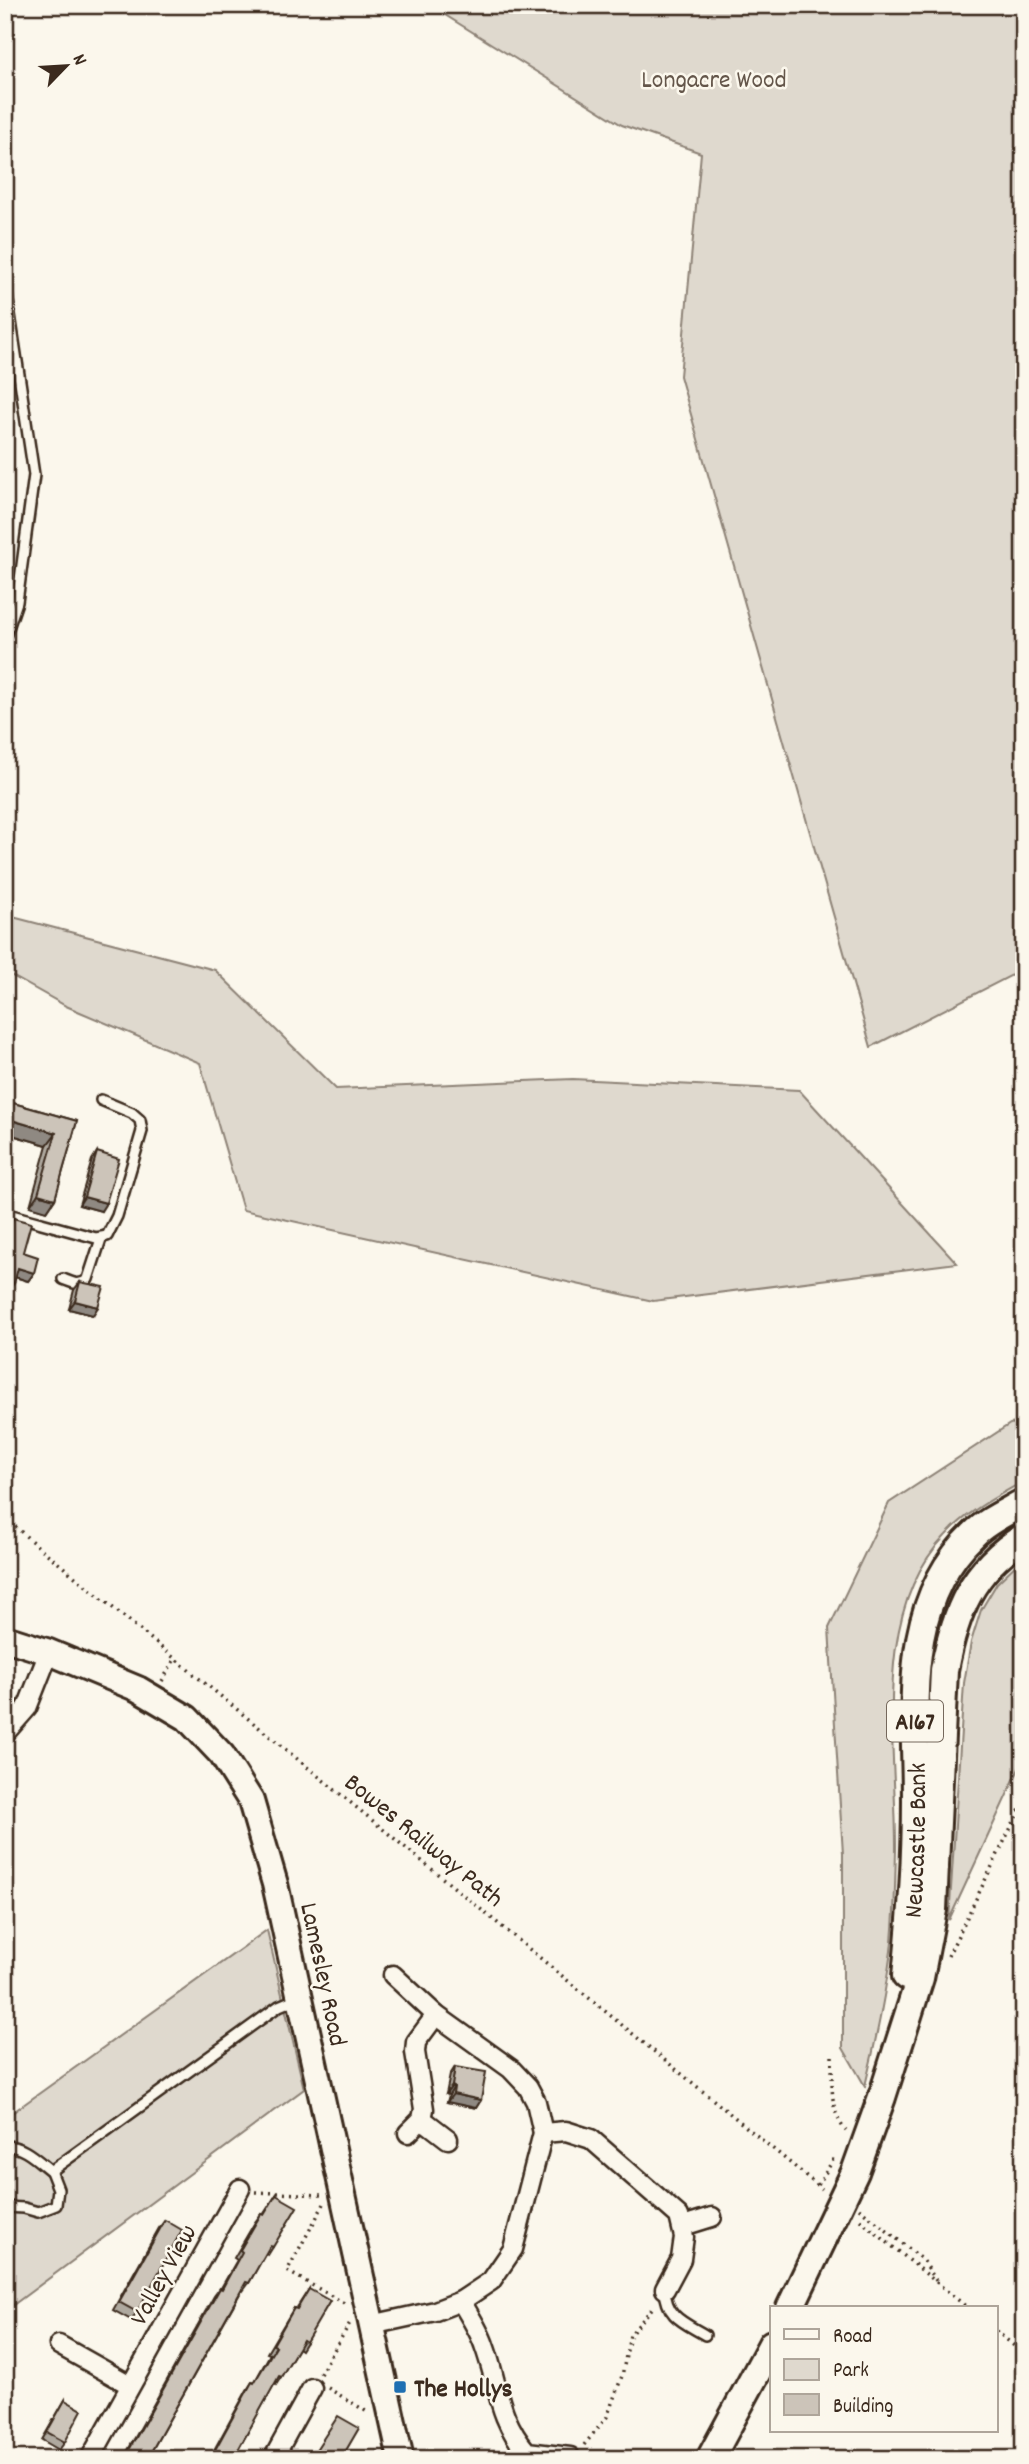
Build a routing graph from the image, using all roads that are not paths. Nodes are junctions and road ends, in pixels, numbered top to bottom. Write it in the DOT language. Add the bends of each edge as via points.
graph roads {
  1 [pos="5,281"];
  2 [pos="5,637"];
  3 [pos="101,1100"];
  4 [pos="5,1213"];
  5 [pos="101,1239"];
  6 [pos="63,1279"];
  7 [pos="1024,1502"];
  8 [pos="1024,1536"];
  9 [pos="5,1638"];
  10 [pos="49,1651"];
  11 [pos="5,1734"];
  12 [pos="393,1975"];
  13 [pos="300,1997"];
  14 [pos="436,2015"];
  15 [pos="898,2050"];
  16 [pos="422,2119"];
  17 [pos="408,2133"];
  18 [pos="543,2133"];
  19 [pos="448,2138"];
  20 [pos="5,2146"];
  21 [pos="51,2171"];
  22 [pos="240,2189"];
  23 [pos="5,2207"];
  24 [pos="712,2217"];
  25 [pos="683,2226"];
  26 [pos="665,2289"];
  27 [pos="461,2301"];
  28 [pos="791,2306"];
  29 [pos="364,2315"];
  30 [pos="705,2335"];
  31 [pos="59,2345"];
  32 [pos="770,2348"];
  33 [pos="130,2385"];
  34 [pos="314,2385"];
  35 [pos="525,2455"];
  36 [pos="570,2457"];
  37 [pos="90,2459"];
  38 [pos="273,2459"];
  39 [pos="401,2459"];
  40 [pos="710,2459"];
  1 -- 2 [label="lane" via="34,475 17,602"];
  3 -- 5 [label="lane" via="141,1120 142,1132 117,1216"];
  4 -- 5 [label="lane"];
  5 -- 6 [label="lane" via="88,1279 83,1284"];
  7 -- 15 [label="main road, Newcastle Bank / A167" via="975,1533 957,1553 933,1594 918,1640 915,1884"];
  8 -- 15 [label="main road, Newcastle Bank / A167" via="981,1572 950,1636 944,1670 933,1910 920,1978"];
  9 -- 10 [label="street, Lamesley Road"];
  10 -- 11 [label="street" via="27,1708"];
  10 -- 13 [label="street, Lamesley Road" via="157,1699 187,1718 222,1755 251,1801"];
  12 -- 14 [label="street"];
  13 -- 21 [label="lane" via="279,2006"];
  13 -- 29 [label="street, Lamesley Road"];
  14 -- 16 [label="street" via="416,2042"];
  14 -- 18 [label="street" via="511,2069 528,2087"];
  15 -- 28 [label="main road, Newcastle Bank / A167" via="844,2197"];
  16 -- 17 [label="street"];
  16 -- 19 [label="street"];
  18 -- 25 [label="street" via="566,2131 591,2139 670,2207"];
  18 -- 27 [label="street" via="513,2249 491,2281"];
  20 -- 21 [label="lane" via="22,2150"];
  21 -- 23 [label="lane" via="58,2189 56,2205 38,2212"];
  22 -- 33 [label="street, Valley View"];
  24 -- 25 [label="street"];
  25 -- 26 [label="street" via="681,2259"];
  26 -- 30 [label="lane" via="665,2303 672,2314"];
  27 -- 29 [label="street" via="435,2311"];
  27 -- 35 [label="street" via="484,2343 506,2421"];
  29 -- 39 [label="street, Lamesley Road"];
  31 -- 33 [label="street"];
  32 -- 40 [label="main road"];
  33 -- 37 [label="street, Valley View"];
  34 -- 38 [label="street"];
  35 -- 36 [label="street"];
}
